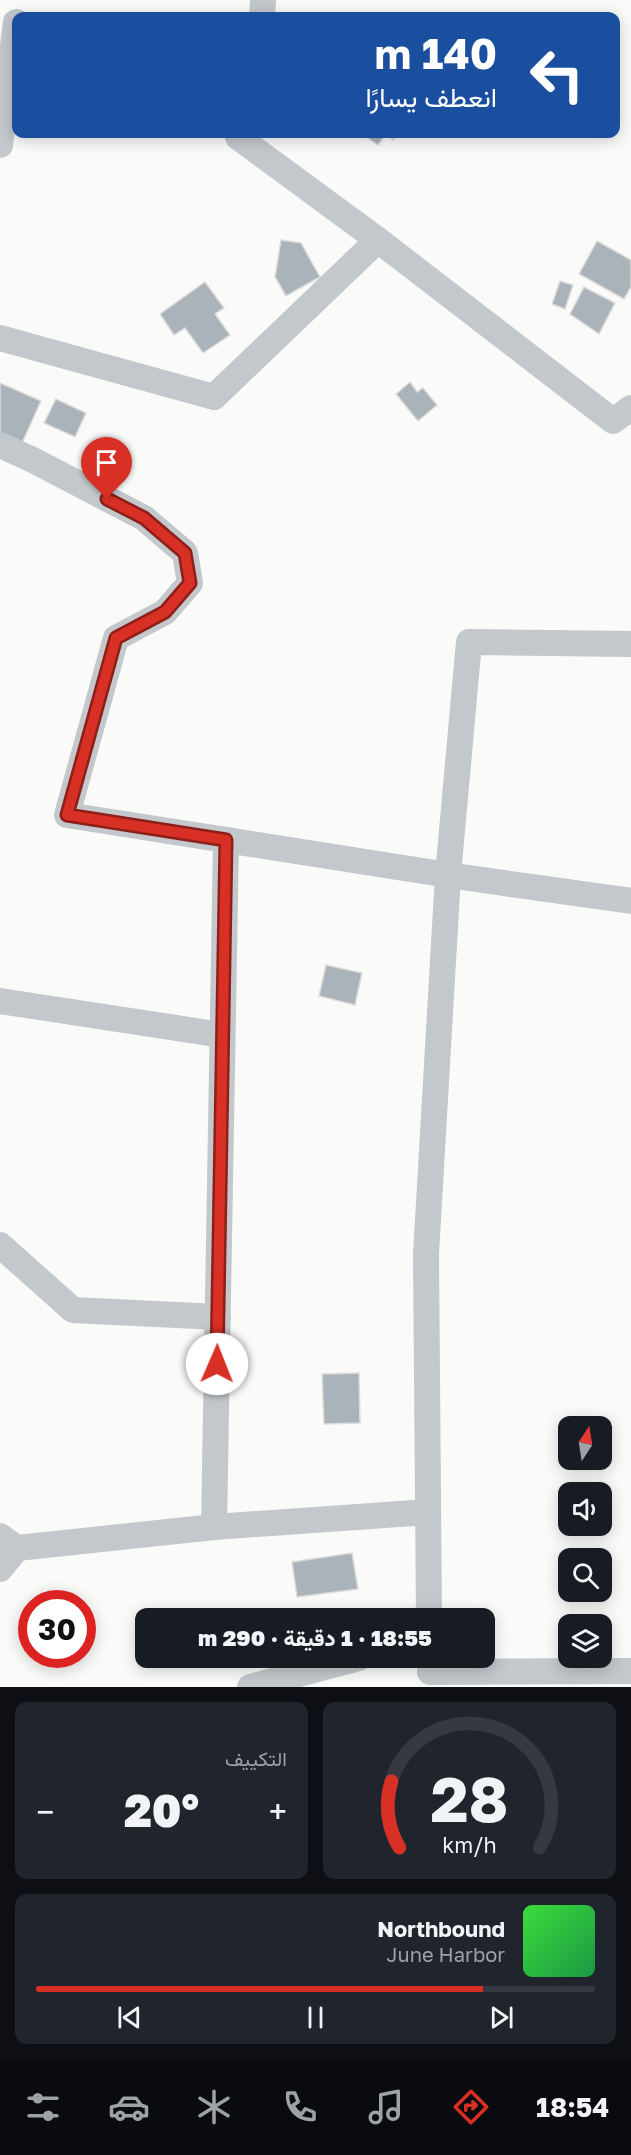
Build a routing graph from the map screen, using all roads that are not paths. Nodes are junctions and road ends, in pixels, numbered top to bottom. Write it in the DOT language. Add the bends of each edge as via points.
graph roads {
  1 [pos="12,53"];
  2 [pos="239,138"];
  3 [pos="0,145"];
  4 [pos="378,240"];
  5 [pos="0,338"];
  6 [pos="631,408"];
  7 [pos="0,445"];
  8 [pos="631,644"];
  9 [pos="226,840"];
  10 [pos="448,874"];
  11 [pos="631,900"];
  12 [pos="0,1001"];
  13 [pos="222,1035"];
  14 [pos="0,1245"];
  15 [pos="218,1317"];
  16 [pos="428,1512"];
  17 [pos="214,1527"];
  18 [pos="9,1542"];
  19 [pos="0,1569"];
  20 [pos="429,1608"];
  21 [pos="321,1668"];
  22 [pos="631,1671"];
  23 [pos="430,1672"];
  24 [pos="250,1687"];
  1 -- 3 [label="street"];
  2 -- 4 [label="street"];
  4 -- 5 [label="street" via="214,396"];
  4 -- 6 [label="street" via="613,421"];
  7 -- 9 [label="street" via="144,518 185,553 190,583 165,612 116,638 67,815"];
  8 -- 10 [label="street" via="469,642"];
  9 -- 10 [label="street"];
  9 -- 13 [label="street"];
  10 -- 11 [label="street"];
  10 -- 16 [label="street" via="426,1254"];
  12 -- 13 [label="street"];
  13 -- 15 [label="street"];
  14 -- 15 [label="street" via="73,1310"];
  15 -- 17 [label="street"];
  16 -- 17 [label="street"];
  16 -- 20 [label="street"];
  17 -- 18 [label="street"];
  18 -- 19 [label="street"];
  21 -- 24 [label="street"];
  22 -- 23 [label="street"];
}
